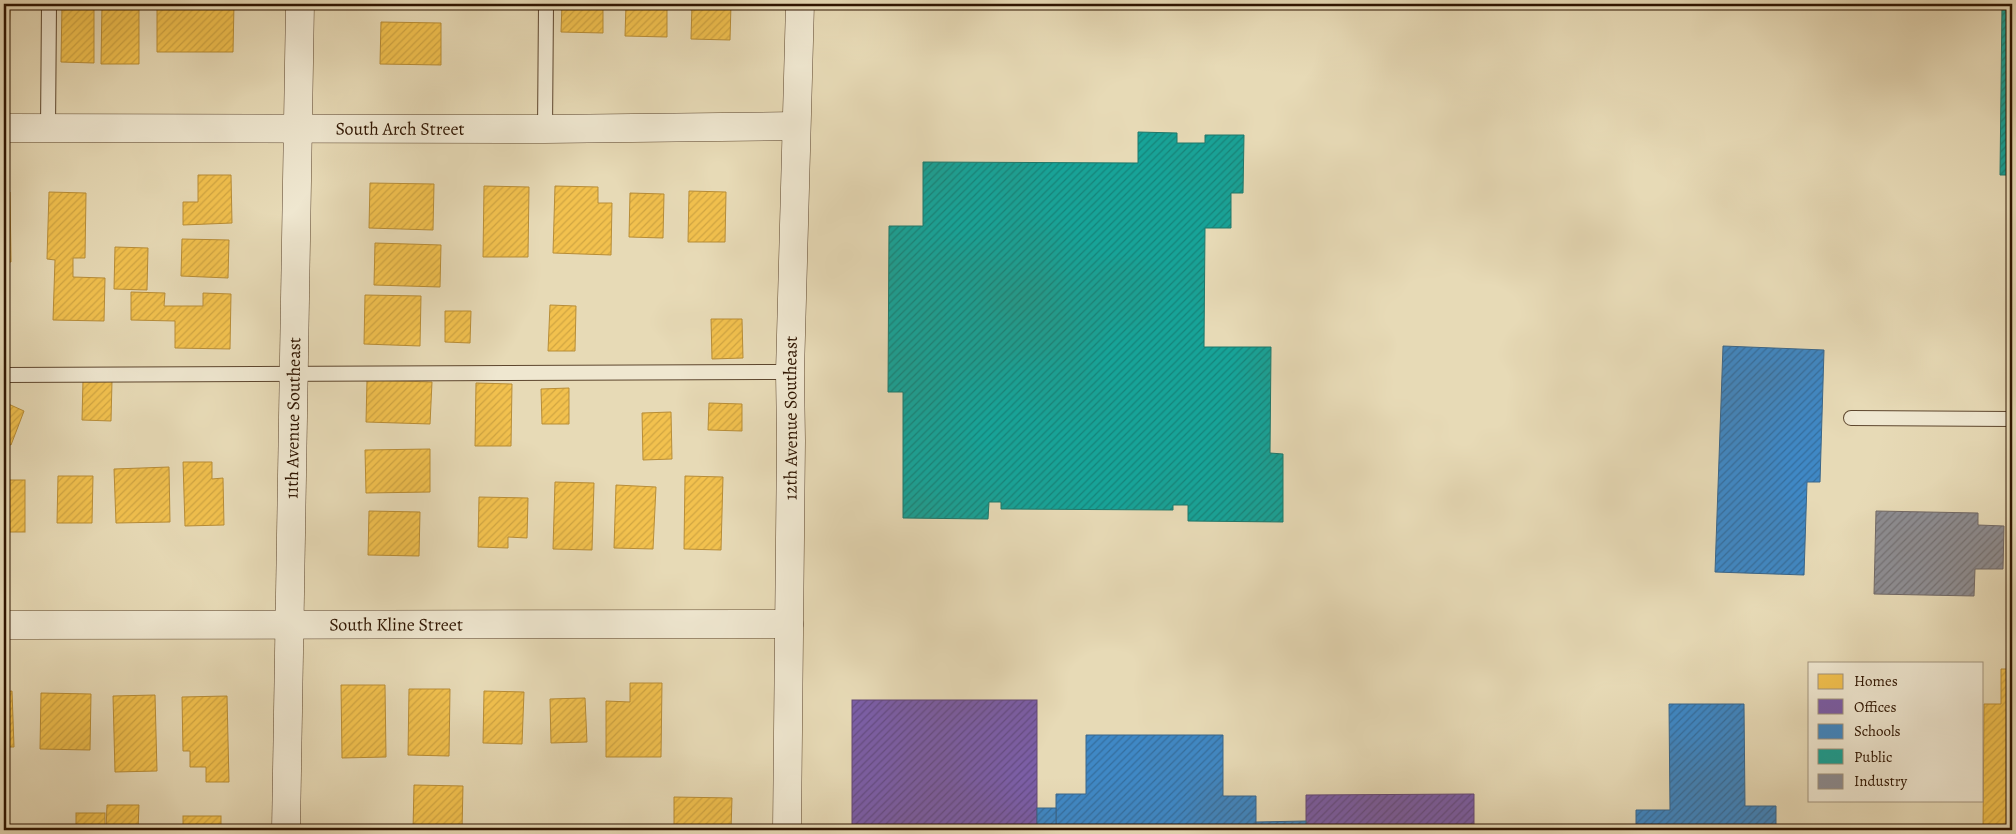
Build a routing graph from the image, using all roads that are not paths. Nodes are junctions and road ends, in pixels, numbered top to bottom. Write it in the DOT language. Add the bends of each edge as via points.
graph roads {
  1 [pos="49,4"];
  2 [pos="300,4"];
  3 [pos="546,4"];
  4 [pos="800,4"];
  5 [pos="796,126"];
  6 [pos="4,128"];
  7 [pos="48,128"];
  8 [pos="298,128"];
  9 [pos="545,128"];
  10 [pos="790,372"];
  11 [pos="294,374"];
  12 [pos="4,375"];
  13 [pos="1851,418"];
  14 [pos="2012,419"];
  15 [pos="789,624"];
  16 [pos="4,625"];
  17 [pos="289,625"];
  18 [pos="286,830"];
  19 [pos="787,830"];
  1 -- 7 [label="lane"];
  2 -- 8 [label="street, 11th Avenue Southeast"];
  3 -- 9 [label="lane"];
  4 -- 5 [label="street, 12th Avenue Southeast"];
  5 -- 9 [label="street, South Arch Street"];
  5 -- 10 [label="street, 12th Avenue Southeast"];
  6 -- 7 [label="street, South Arch Street"];
  7 -- 8 [label="street, South Arch Street"];
  8 -- 9 [label="street, South Arch Street"];
  8 -- 11 [label="street, 11th Avenue Southeast"];
  10 -- 11 [label="lane"];
  10 -- 15 [label="street, 12th Avenue Southeast"];
  11 -- 12 [label="lane"];
  11 -- 17 [label="street, 11th Avenue Southeast"];
  13 -- 14 [label="lane"];
  15 -- 17 [label="street, South Kline Street"];
  15 -- 19 [label="street, 12th Avenue Southeast"];
  16 -- 17 [label="street, South Kline Street"];
  17 -- 18 [label="street, 11th Avenue Southeast"];
}
